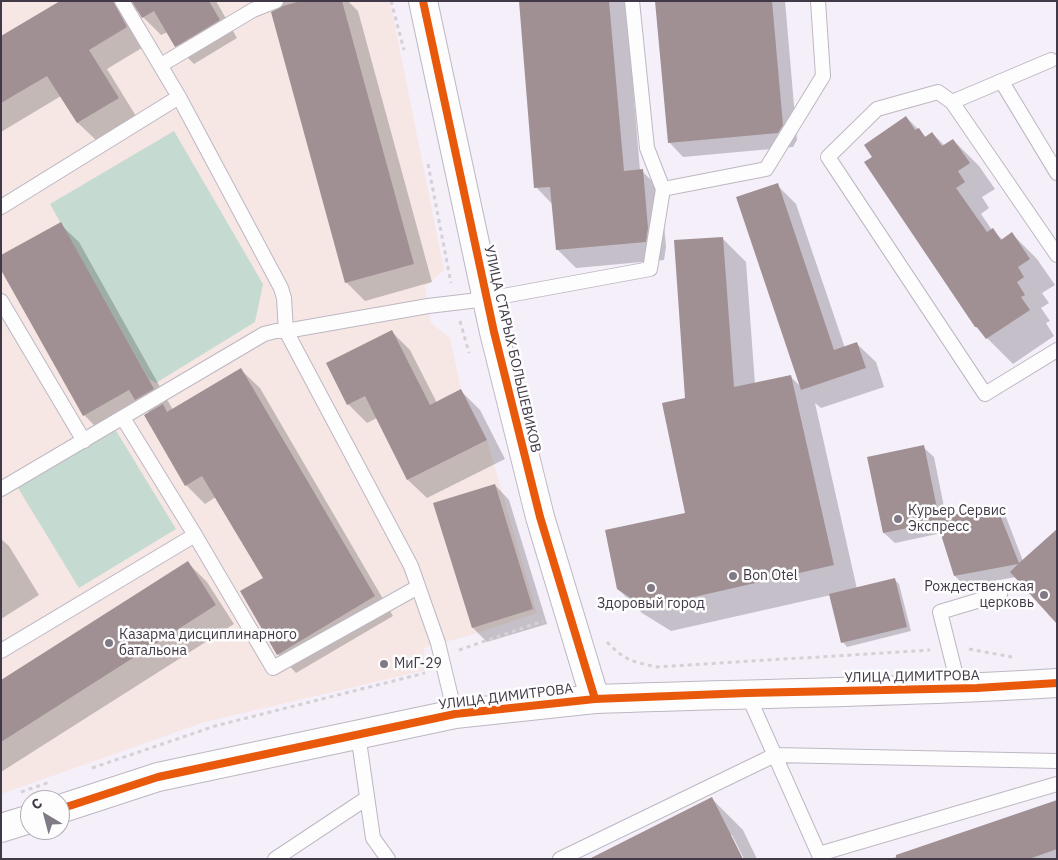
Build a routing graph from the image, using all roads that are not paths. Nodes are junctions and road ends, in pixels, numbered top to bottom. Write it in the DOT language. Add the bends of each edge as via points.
graph roads {
  1 [pos="122,1"];
  2 [pos="276,1"];
  3 [pos="423,1"];
  4 [pos="632,1"];
  5 [pos="818,1"];
  6 [pos="251,6"];
  7 [pos="1051,60"];
  8 [pos="161,65"];
  9 [pos="1002,82"];
  10 [pos="179,96"];
  11 [pos="952,102"];
  12 [pos="1057,173"];
  13 [pos="664,189"];
  14 [pos="1,207"];
  15 [pos="1057,255"];
  16 [pos="487,299"];
  17 [pos="1,301"];
  18 [pos="286,331"];
  19 [pos="1057,350"];
  20 [pos="123,418"];
  21 [pos="84,441"];
  22 [pos="1,489"];
  23 [pos="195,536"];
  24 [pos="418,587"];
  25 [pos="1000,594"];
  26 [pos="1,650"];
  27 [pos="1057,683"];
  28 [pos="959,688"];
  29 [pos="746,693"];
  30 [pos="595,699"];
  31 [pos="455,714"];
  32 [pos="358,734"];
  33 [pos="774,755"];
  34 [pos="1057,760"];
  35 [pos="1057,784"];
  36 [pos="367,798"];
  37 [pos="70,806"];
  38 [pos="20,822"];
  39 [pos="1,828"];
  40 [pos="820,856"];
  41 [pos="275,859"];
  42 [pos="388,859"];
  43 [pos="560,859"];
  1 -- 8 [label="lane"];
  2 -- 6 [label="lane"];
  3 -- 16 [label="street, УЛИЦА СТАРЫХ БОЛЬШЕВИКОВ"];
  4 -- 13 [label="lane" via="647,148"];
  5 -- 13 [label="lane" via="823,76 766,169"];
  6 -- 8 [label="lane"];
  7 -- 9 [label="lane"];
  8 -- 10 [label="lane"];
  9 -- 11 [label="lane"];
  9 -- 12 [label="lane"];
  10 -- 14 [label="lane"];
  10 -- 18 [label="lane" via="281,288"];
  11 -- 15 [label="lane"];
  11 -- 19 [label="lane" via="938,92 876,109 828,157 985,394"];
  13 -- 16 [label="lane" via="650,269"];
  16 -- 18 [label="lane"];
  16 -- 30 [label="street, УЛИЦА СТАРЫХ БОЛЬШЕВИКОВ" via="540,517"];
  17 -- 21 [label="lane"];
  18 -- 20 [label="lane" via="264,334"];
  18 -- 24 [label="lane" via="411,566"];
  20 -- 21 [label="lane"];
  20 -- 23 [label="lane"];
  21 -- 22 [label="lane"];
  23 -- 24 [label="lane" via="272,668"];
  23 -- 26 [label="lane"];
  24 -- 31 [label="lane" via="441,656"];
  25 -- 28 [label="lane" via="940,612"];
  27 -- 28 [label="street, УЛИЦА ДИМИТРОВА"];
  28 -- 29 [label="street, УЛИЦА ДИМИТРОВА"];
  29 -- 30 [label="street, УЛИЦА ДИМИТРОВА"];
  29 -- 33 [label="lane"];
  30 -- 31 [label="street, УЛИЦА ДИМИТРОВА"];
  31 -- 32 [label="street, УЛИЦА ДИМИТРОВА"];
  32 -- 36 [label="lane"];
  32 -- 37 [label="street, УЛИЦА ДИМИТРОВА" via="158,777"];
  33 -- 34 [label="lane"];
  33 -- 40 [label="lane"];
  33 -- 43 [label="lane"];
  35 -- 40 [label="lane"];
  36 -- 41 [label="lane"];
  36 -- 42 [label="lane" via="373,838"];
  38 -- 39 [label="street"];
}
